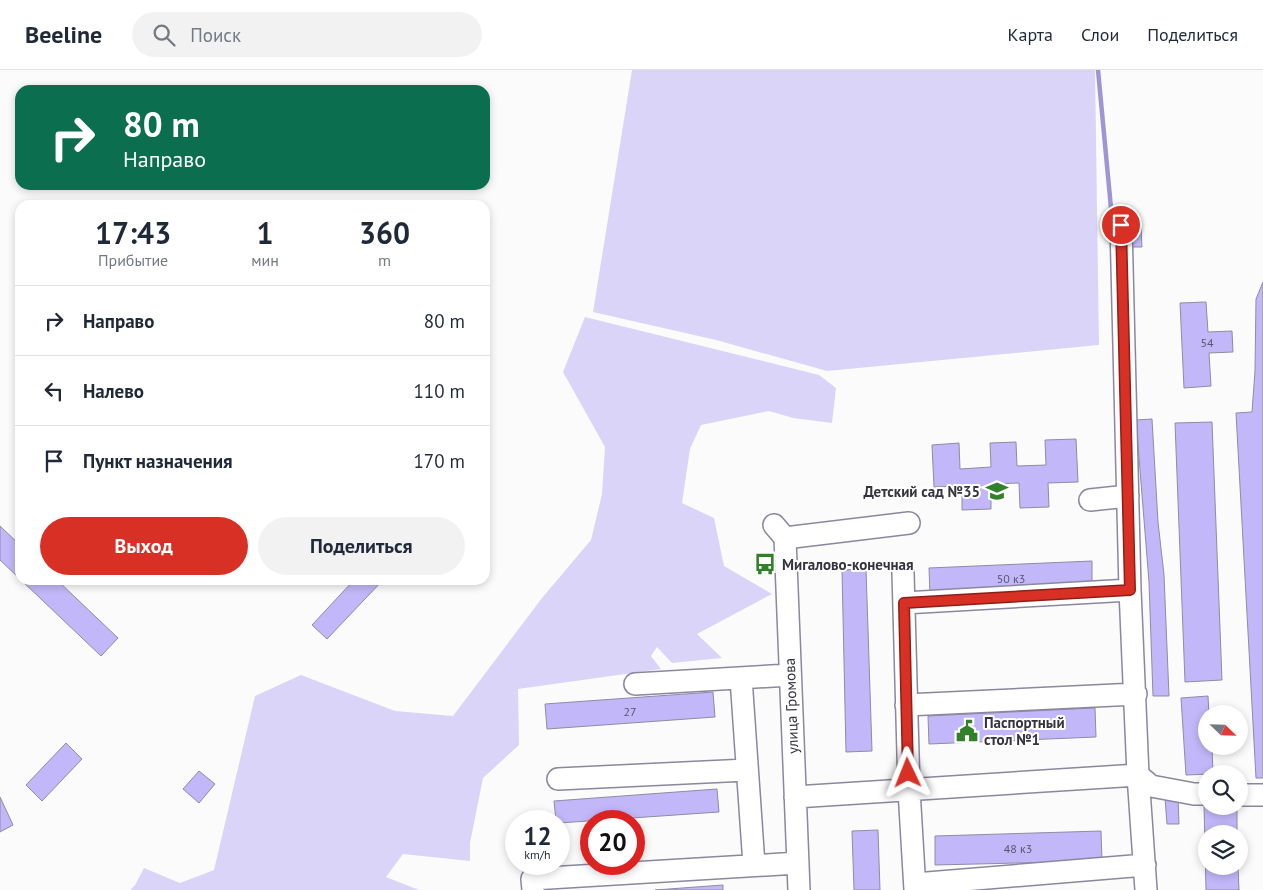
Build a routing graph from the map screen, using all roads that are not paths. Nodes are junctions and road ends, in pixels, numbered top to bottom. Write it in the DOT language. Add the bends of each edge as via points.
graph roads {
  1 [pos="1121,225"];
  2 [pos="1128,496"];
  3 [pos="1090,500"];
  4 [pos="909,523"];
  5 [pos="903,574"];
  6 [pos="1130,590"];
  7 [pos="904,603"];
  8 [pos="790,675"];
  9 [pos="742,678"];
  10 [pos="635,684"];
  11 [pos="1136,694"];
  12 [pos="906,705"];
  13 [pos="747,770"];
  14 [pos="1138,775"];
  15 [pos="558,779"];
  16 [pos="909,790"];
  17 [pos="1198,794"];
  18 [pos="1248,795"];
  19 [pos="1263,795"];
  20 [pos="795,797"];
  21 [pos="798,863"];
  22 [pos="754,865"];
  23 [pos="1145,865"];
  24 [pos="915,887"];
  25 [pos="533,890"];
  26 [pos="799,890"];
  27 [pos="1146,890"];
  1 -- 2 [label="street"];
  2 -- 3 [label="street"];
  2 -- 6 [label="street"];
  4 -- 8 [label="street, улица Громова" via="780,531"];
  5 -- 7 [label="street"];
  6 -- 7 [label="street"];
  6 -- 11 [label="street"];
  7 -- 12 [label="street"];
  8 -- 9 [label="street"];
  8 -- 20 [label="street, улица Громова"];
  9 -- 10 [label="street"];
  9 -- 13 [label="street"];
  11 -- 12 [label="street"];
  11 -- 14 [label="street"];
  12 -- 16 [label="street"];
  13 -- 15 [label="street"];
  13 -- 22 [label="street"];
  14 -- 16 [label="street"];
  14 -- 17 [label="street" via="1151,786"];
  14 -- 23 [label="street"];
  16 -- 20 [label="street"];
  16 -- 24 [label="street"];
  18 -- 19 [label="street"];
  20 -- 21 [label="street, улица Громова"];
  21 -- 22 [label="street"];
  21 -- 26 [label="street, улица Громова"];
  22 -- 25 [label="street" via="532,879"];
  23 -- 24 [label="street"];
  23 -- 27 [label="street"];
}
